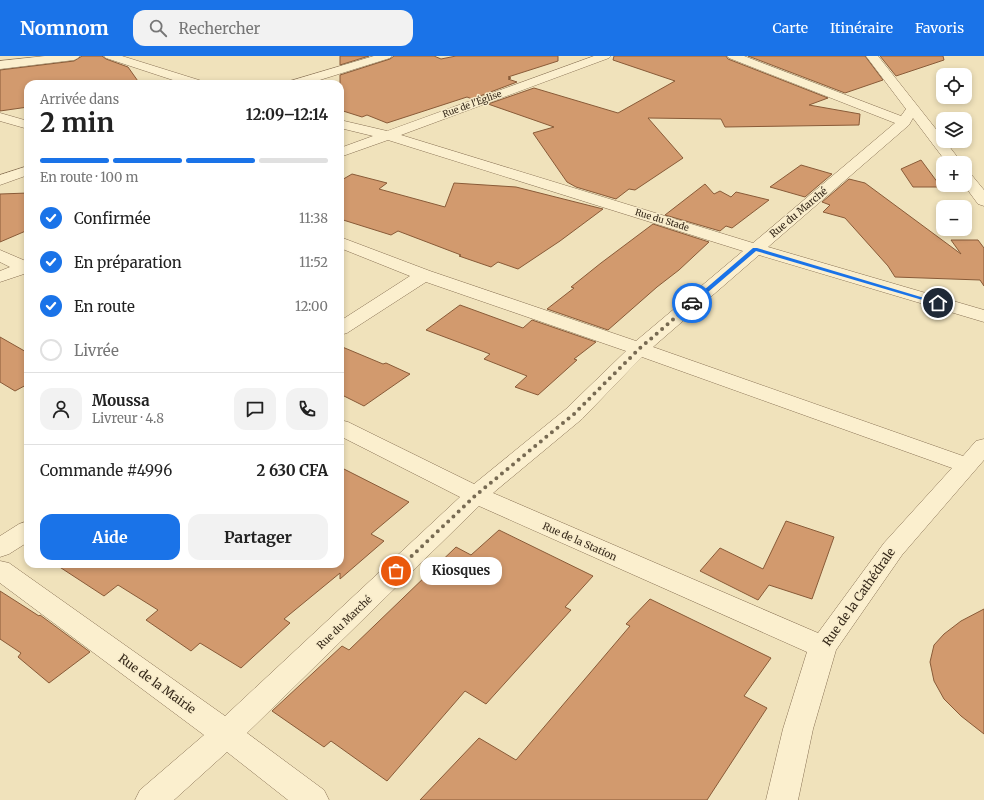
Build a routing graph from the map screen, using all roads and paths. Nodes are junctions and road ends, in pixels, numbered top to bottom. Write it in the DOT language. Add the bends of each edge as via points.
graph roads {
  1 [pos="74,56"];
  2 [pos="110,56"];
  3 [pos="386,56"];
  4 [pos="605,56"];
  5 [pos="733,56"];
  6 [pos="872,56"];
  7 [pos="0,65"];
  8 [pos="185,80"];
  9 [pos="307,80"];
  10 [pos="908,116"];
  11 [pos="0,117"];
  12 [pos="24,125"];
  13 [pos="344,125"];
  14 [pos="386,136"];
  15 [pos="344,152"];
  16 [pos="948,156"];
  17 [pos="24,171"];
  18 [pos="0,180"];
  19 [pos="972,185"];
  20 [pos="984,201"];
  21 [pos="344,244"];
  22 [pos="755,249"];
  23 [pos="0,255"];
  24 [pos="24,267"];
  25 [pos="24,270"];
  26 [pos="424,275"];
  27 [pos="0,277"];
  28 [pos="984,316"];
  29 [pos="344,326"];
  30 [pos="639,349"];
  31 [pos="344,429"];
  32 [pos="975,455"];
  33 [pos="476,495"];
  34 [pos="24,533"];
  35 [pos="0,548"];
  36 [pos="0,570"];
  37 [pos="823,648"];
  38 [pos="226,734"];
  39 [pos="151,800"];
  40 [pos="313,800"];
  41 [pos="782,800"];
  1 -- 7 [label="street"];
  2 -- 8 [label="street"];
  3 -- 9 [label="street"];
  4 -- 14 [label="street, Rue de l'Église"];
  5 -- 10 [label="street"];
  6 -- 10 [label="street"];
  10 -- 16 [label="street"];
  10 -- 22 [label="street, Rue du Marché"];
  11 -- 12 [label="street"];
  13 -- 14 [label="street, Rue du Stade"];
  14 -- 15 [label="street, Rue de l'Église"];
  14 -- 22 [label="street, Rue du Stade"];
  17 -- 18 [label="street"];
  19 -- 20 [label="street"];
  21 -- 26 [label="street"];
  22 -- 28 [label="street, Rue du Stade"];
  22 -- 30 [label="street, Rue du Marché"];
  23 -- 24 [label="street"];
  25 -- 27 [label="street"];
  26 -- 29 [label="street"];
  26 -- 30 [label="street"];
  30 -- 32 [label="street"];
  30 -- 33 [label="street, Rue du Marché" via="574,414"];
  31 -- 33 [label="street, Rue de la Station"];
  32 -- 37 [label="street, Rue de la Cathédrale" via="893,549"];
  33 -- 37 [label="street, Rue de la Station"];
  33 -- 38 [label="street, Rue du Marché"];
  34 -- 35 [label="street"];
  36 -- 38 [label="street, Rue de la Mairie"];
  37 -- 41 [label="street, Rue de la Cathédrale" via="798,729"];
  38 -- 39 [label="street, Rue du Marché"];
  38 -- 40 [label="street, Rue de la Mairie"];
}
